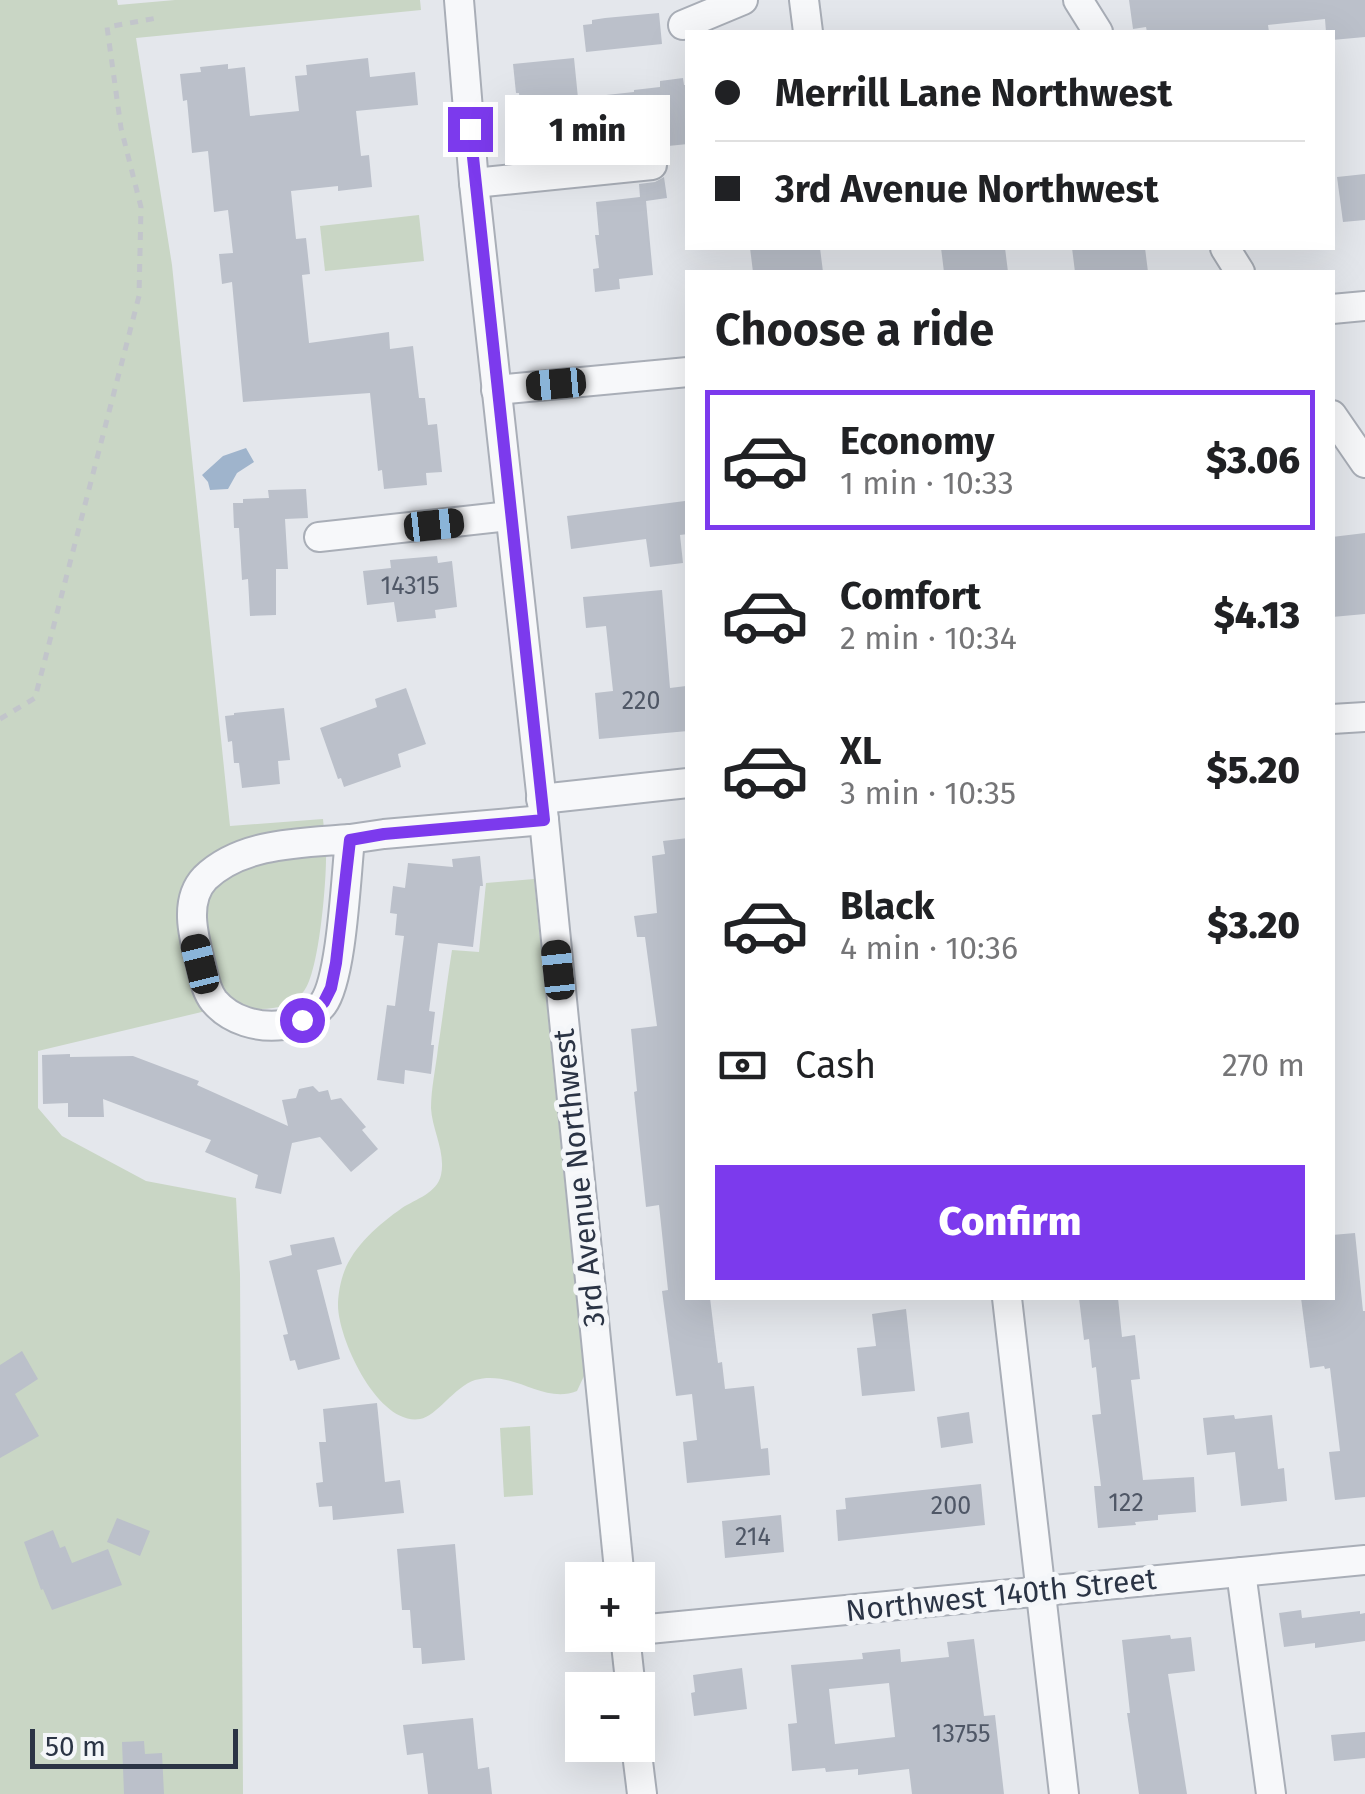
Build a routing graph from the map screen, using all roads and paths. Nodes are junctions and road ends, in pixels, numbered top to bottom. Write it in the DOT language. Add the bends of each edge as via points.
graph roads {
  1 [pos="459,0"];
  2 [pos="744,0"];
  3 [pos="804,0"];
  4 [pos="1078,0"];
  5 [pos="157,18"];
  6 [pos="682,25"];
  7 [pos="808,30"];
  8 [pos="1097,30"];
  9 [pos="652,165"];
  10 [pos="474,183"];
  11 [pos="1365,306"];
  12 [pos="1335,309"];
  13 [pos="685,372"];
  14 [pos="496,390"];
  15 [pos="1335,419"];
  16 [pos="1365,463"];
  17 [pos="510,516"];
  18 [pos="319,537"];
  19 [pos="1365,716"];
  20 [pos="0,719"];
  21 [pos="1335,720"];
  22 [pos="685,784"];
  23 [pos="542,810"];
  24 [pos="350,840"];
  25 [pos="1007,1300"];
  26 [pos="1365,1560"];
  27 [pos="618,1562"];
  28 [pos="1241,1572"];
  29 [pos="1041,1592"];
  30 [pos="655,1628"];
  31 [pos="638,1762"];
  32 [pos="642,1794"];
  33 [pos="1064,1794"];
  34 [pos="1271,1794"];
  1 -- 10 [label="street, 3rd Avenue Northwest"];
  2 -- 6 [label="street"];
  3 -- 7 [label="street"];
  4 -- 8 [label="street"];
  5 -- 20 [label="path" via="107,28 141,207 139,296 35,698"];
  9 -- 10 [label="street"];
  10 -- 14 [label="street, 3rd Avenue Northwest"];
  11 -- 12 [label="street"];
  13 -- 14 [label="street"];
  14 -- 17 [label="street, 3rd Avenue Northwest"];
  15 -- 16 [label="street"];
  17 -- 18 [label="street"];
  17 -- 23 [label="street, 3rd Avenue Northwest"];
  19 -- 21 [label="street"];
  22 -- 23 [label="street"];
  23 -- 24 [label="street"];
  23 -- 27 [label="street, 3rd Avenue Northwest"];
  24 -- 24 [label="street" via="247,854 220,867 196,891 192,923 207,988 224,1010 270,1026 302,1020 324,1002 336,963"];
  25 -- 29 [label="street"];
  26 -- 28 [label="street, Northwest 140th Street"];
  28 -- 29 [label="street, Northwest 140th Street"];
  28 -- 34 [label="street"];
  29 -- 30 [label="street, Northwest 140th Street"];
  29 -- 33 [label="street"];
  31 -- 32 [label="street"];
}
